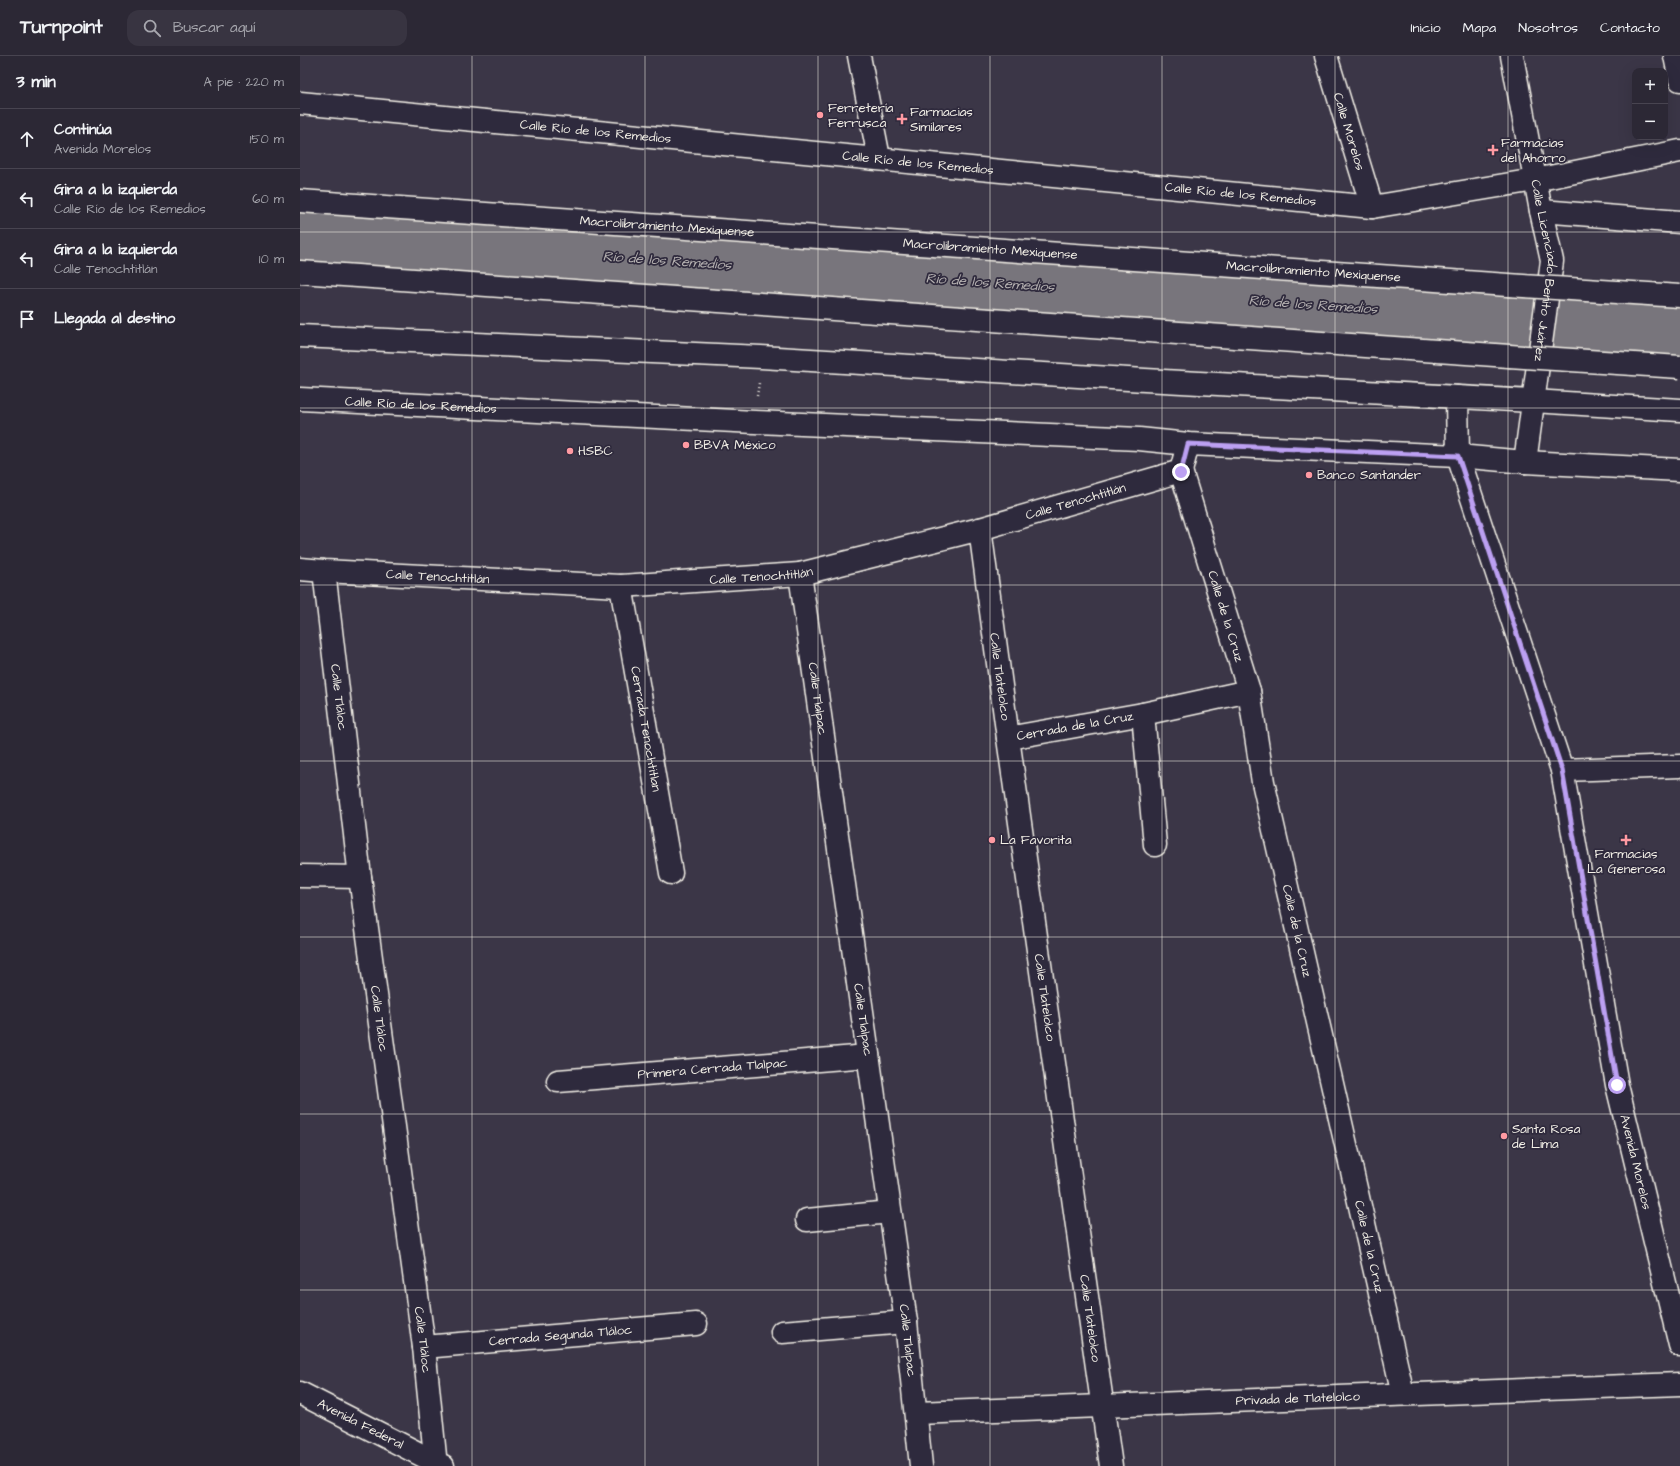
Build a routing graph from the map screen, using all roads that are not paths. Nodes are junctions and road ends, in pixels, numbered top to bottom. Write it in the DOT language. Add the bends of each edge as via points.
graph roads {
  1 [pos="859,56"];
  2 [pos="1326,56"];
  3 [pos="1512,56"];
  4 [pos="1675,56"];
  5 [pos="1680,80"];
  6 [pos="300,103"];
  7 [pos="1680,151"];
  8 [pos="879,158"];
  9 [pos="1535,180"];
  10 [pos="300,201"];
  11 [pos="1372,207"];
  12 [pos="1541,211"];
  13 [pos="1680,222"];
  14 [pos="300,272"];
  15 [pos="1680,296"];
  16 [pos="300,336"];
  17 [pos="1680,367"];
  18 [pos="1534,392"];
  19 [pos="1457,397"];
  20 [pos="300,399"];
  21 [pos="1680,410"];
  22 [pos="1188,444"];
  23 [pos="1458,456"];
  24 [pos="1525,462"];
  25 [pos="1680,470"];
  26 [pos="1181,472"];
  27 [pos="980,529"];
  28 [pos="300,569"];
  29 [pos="324,571"];
  30 [pos="800,574"];
  31 [pos="621,586"];
  32 [pos="1249,691"];
  33 [pos="1143,714"];
  34 [pos="1008,738"];
  35 [pos="1680,766"];
  36 [pos="1562,770"];
  37 [pos="1154,845"];
  38 [pos="671,873"];
  39 [pos="300,876"];
  40 [pos="360,877"];
  41 [pos="868,1056"];
  42 [pos="558,1081"];
  43 [pos="890,1212"];
  44 [pos="807,1220"];
  45 [pos="906,1322"];
  46 [pos="696,1324"];
  47 [pos="782,1332"];
  48 [pos="1680,1345"];
  49 [pos="424,1347"];
  50 [pos="1680,1384"];
  51 [pos="300,1393"];
  52 [pos="1403,1394"];
  53 [pos="1104,1406"];
  54 [pos="916,1413"];
  55 [pos="438,1465"];
  56 [pos="921,1466"];
  57 [pos="1111,1466"];
  1 -- 8 [label="main road"];
  2 -- 11 [label="main road, Calle Morelos"];
  3 -- 9 [label="main road, Calle Licenciado Benito Juárez"];
  4 -- 5 [label="main road"];
  6 -- 8 [label="main road, Calle Río de los Remedios"];
  7 -- 9 [label="main road, Calle Río de los Remedios"];
  8 -- 11 [label="main road, Calle Río de los Remedios"];
  9 -- 11 [label="main road, Calle Río de los Remedios"];
  9 -- 12 [label="main road, Calle Licenciado Benito Juárez"];
  10 -- 15 [label="main road, Macrolibramiento Mexiquense, bridge"];
  12 -- 13 [label="main road"];
  12 -- 18 [label="main road, Calle Licenciado Benito Juárez, bridge" via="1552,261"];
  14 -- 17 [label="main road, bridge"];
  16 -- 19 [label="main road" via="761,357"];
  18 -- 19 [label="main road"];
  18 -- 21 [label="main road"];
  18 -- 24 [label="main road, Calle Licenciado Benito Juárez"];
  19 -- 23 [label="main road, Avenida Morelos"];
  20 -- 22 [label="main road, Calle Río de los Remedios" via="1139,439"];
  22 -- 23 [label="main road, Calle Río de los Remedios"];
  22 -- 26 [label="main road"];
  23 -- 24 [label="main road, Calle Río de los Remedios"];
  23 -- 36 [label="main road, Avenida Morelos"];
  24 -- 25 [label="main road, Calle Río de los Remedios"];
  26 -- 27 [label="main road, Calle Tenochtitlán"];
  26 -- 32 [label="main road, Calle de la Cruz"];
  27 -- 30 [label="main road, Calle Tenochtitlán"];
  27 -- 34 [label="main road, Calle Tlatelolco"];
  28 -- 29 [label="main road, Calle Tenochtitlán"];
  29 -- 31 [label="main road, Calle Tenochtitlán"];
  29 -- 40 [label="main road, Calle Tláloc"];
  30 -- 31 [label="main road, Calle Tenochtitlán"];
  30 -- 41 [label="main road, Calle Tlalpac"];
  31 -- 38 [label="main road, Cerrada Tenochtitlan"];
  32 -- 33 [label="main road, Cerrada de la Cruz"];
  32 -- 52 [label="main road, Calle de la Cruz" via="1263,782"];
  33 -- 34 [label="main road, Cerrada de la Cruz"];
  33 -- 37 [label="main road, Cerrada de la Cruz"];
  34 -- 53 [label="main road, Calle Tlatelolco"];
  35 -- 36 [label="main road"];
  36 -- 48 [label="main road, Avenida Morelos" via="1617,1085"];
  39 -- 40 [label="main road"];
  40 -- 49 [label="main road, Calle Tláloc"];
  41 -- 42 [label="main road, Primera Cerrada Tlalpac"];
  41 -- 43 [label="main road, Calle Tlalpac"];
  43 -- 44 [label="main road"];
  43 -- 45 [label="main road, Calle Tlalpac"];
  45 -- 47 [label="main road"];
  45 -- 54 [label="main road, Calle Tlalpac"];
  46 -- 49 [label="main road, Cerrada Segunda Tláloc"];
  49 -- 55 [label="main road, Calle Tláloc"];
  50 -- 52 [label="main road, Privada de Tlatelolco"];
  51 -- 55 [label="main road, Avenida Federal"];
  52 -- 53 [label="main road, Privada de Tlatelolco"];
  53 -- 54 [label="main road, Privada de Tlatelolco"];
  53 -- 57 [label="main road, Calle Tlatelolco"];
  54 -- 56 [label="main road, Calle Tlalpac"];
}
